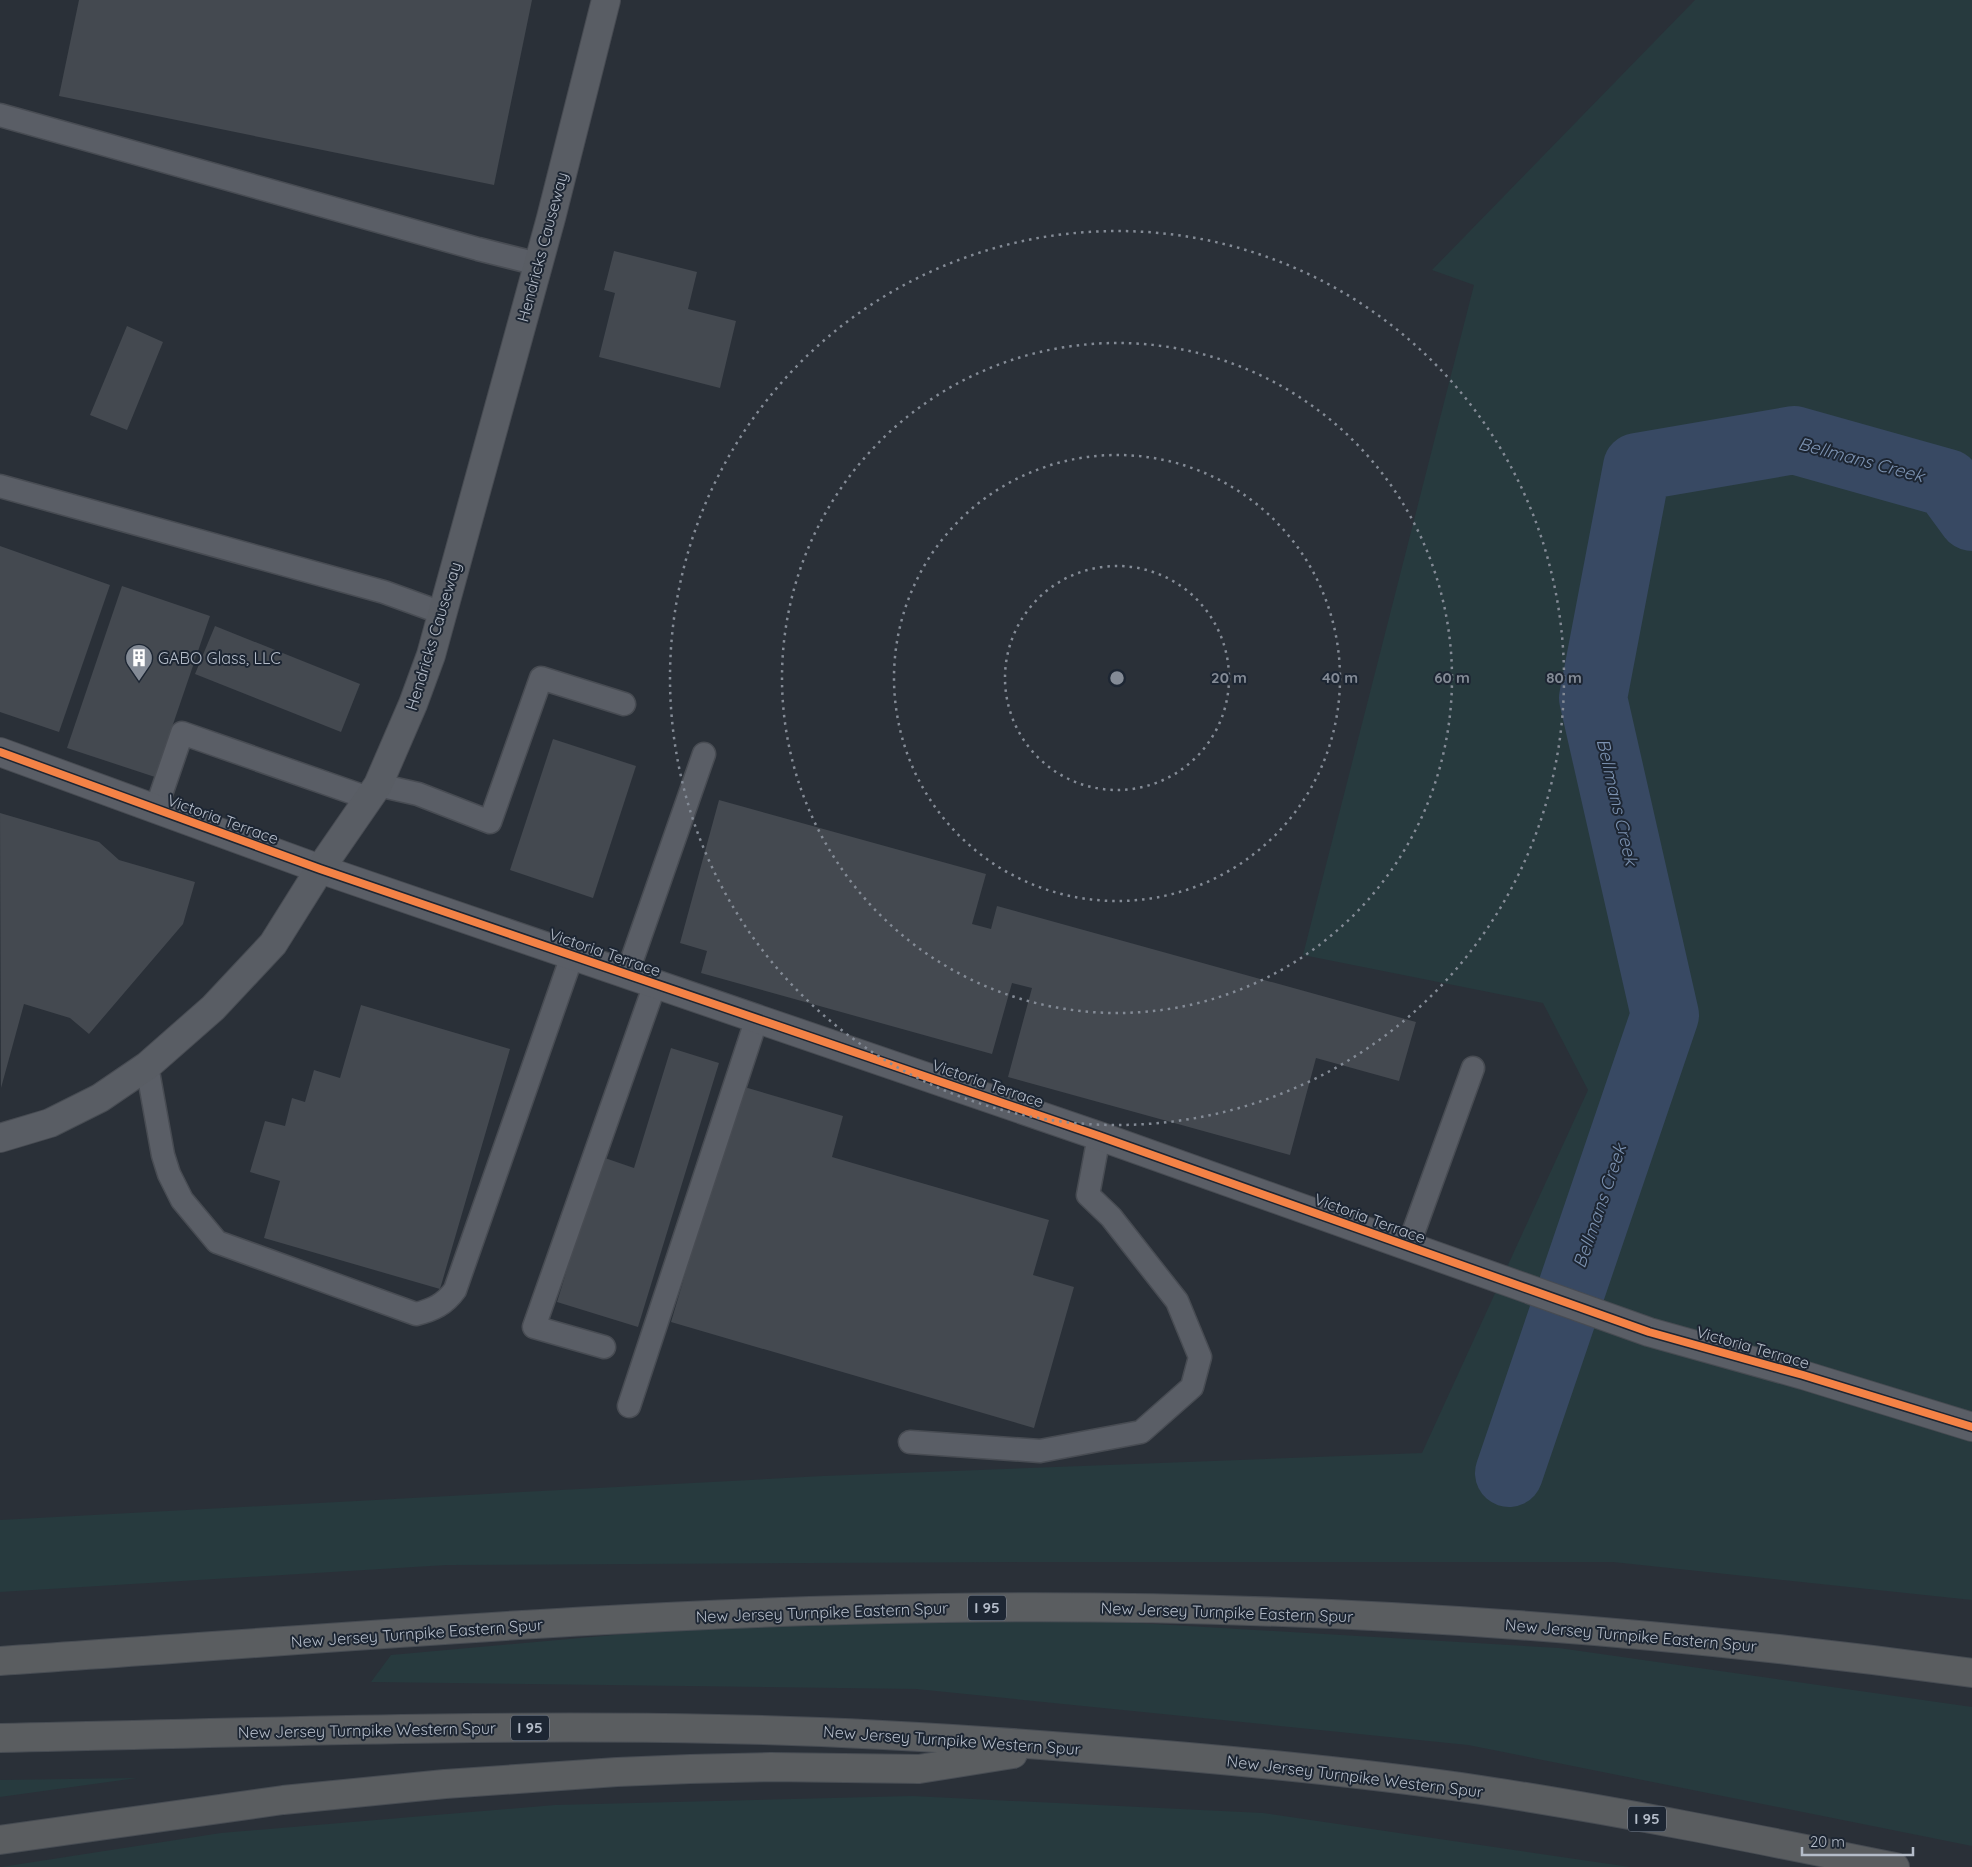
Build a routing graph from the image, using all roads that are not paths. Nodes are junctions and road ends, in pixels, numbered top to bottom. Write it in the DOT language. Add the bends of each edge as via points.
graph roads {
  1 [pos="606,0"];
  2 [pos="0,116"];
  3 [pos="538,264"];
  4 [pos="0,486"];
  5 [pos="442,613"];
  6 [pos="624,704"];
  7 [pos="0,752"];
  8 [pos="704,754"];
  9 [pos="373,791"];
  10 [pos="156,809"];
  11 [pos="320,870"];
  12 [pos="572,956"];
  13 [pos="627,974"];
  14 [pos="655,984"];
  15 [pos="757,1018"];
  16 [pos="146,1066"];
  17 [pos="1473,1068"];
  18 [pos="1099,1136"];
  19 [pos="0,1138"];
  20 [pos="1408,1247"];
  21 [pos="604,1347"];
  22 [pos="629,1406"];
  23 [pos="1972,1427"];
  24 [pos="910,1442"];
  25 [pos="0,1661"];
  26 [pos="1972,1673"];
  27 [pos="0,1738"];
  28 [pos="1059,1747"];
  29 [pos="0,1840"];
  30 [pos="1895,1867"];
  1 -- 3 [label="main road, Hendricks Causeway"];
  2 -- 3 [label="lane"];
  3 -- 5 [label="main road, Hendricks Causeway"];
  4 -- 5 [label="lane" via="384,592"];
  5 -- 9 [label="main road, Hendricks Causeway" via="414,704"];
  6 -- 9 [label="lane" via="541,678 490,822 418,794"];
  7 -- 10 [label="street, Victoria Terrace"];
  8 -- 13 [label="lane"];
  9 -- 10 [label="lane" via="182,733"];
  9 -- 11 [label="main road, Hendricks Causeway"];
  10 -- 11 [label="street, Victoria Terrace"];
  11 -- 12 [label="street, Victoria Terrace"];
  11 -- 16 [label="main road, Hendricks Causeway" via="273,944 213,1008"];
  12 -- 13 [label="street, Victoria Terrace"];
  12 -- 16 [label="lane" via="454,1290 434,1309 416,1314 217,1242 182,1200 162,1155"];
  13 -- 14 [label="street, Victoria Terrace"];
  14 -- 15 [label="street, Victoria Terrace"];
  14 -- 21 [label="lane" via="534,1327"];
  15 -- 18 [label="street, Victoria Terrace"];
  15 -- 22 [label="lane"];
  16 -- 19 [label="main road, Hendricks Causeway" via="100,1098 50,1123"];
  17 -- 20 [label="lane"];
  18 -- 20 [label="street, Victoria Terrace"];
  18 -- 24 [label="lane" via="1088,1195 1111,1217 1177,1301 1200,1357 1192,1388 1141,1432 1040,1451"];
  20 -- 23 [label="street, Victoria Terrace" via="1649,1332"];
  25 -- 26 [label="highway, New Jersey Turnpike Eastern Spur / I 95" via="690,1617 876,1609 1033,1608 1204,1610 1463,1620 1718,1642"];
  27 -- 28 [label="highway, New Jersey Turnpike Western Spur / I 95" via="396,1729 636,1728 805,1732"];
  28 -- 29 [label="highway" via="919,1769 690,1768 417,1786 218,1809"];
  28 -- 30 [label="highway, New Jersey Turnpike Western Spur / I 95" via="1233,1761 1484,1790"];
}
